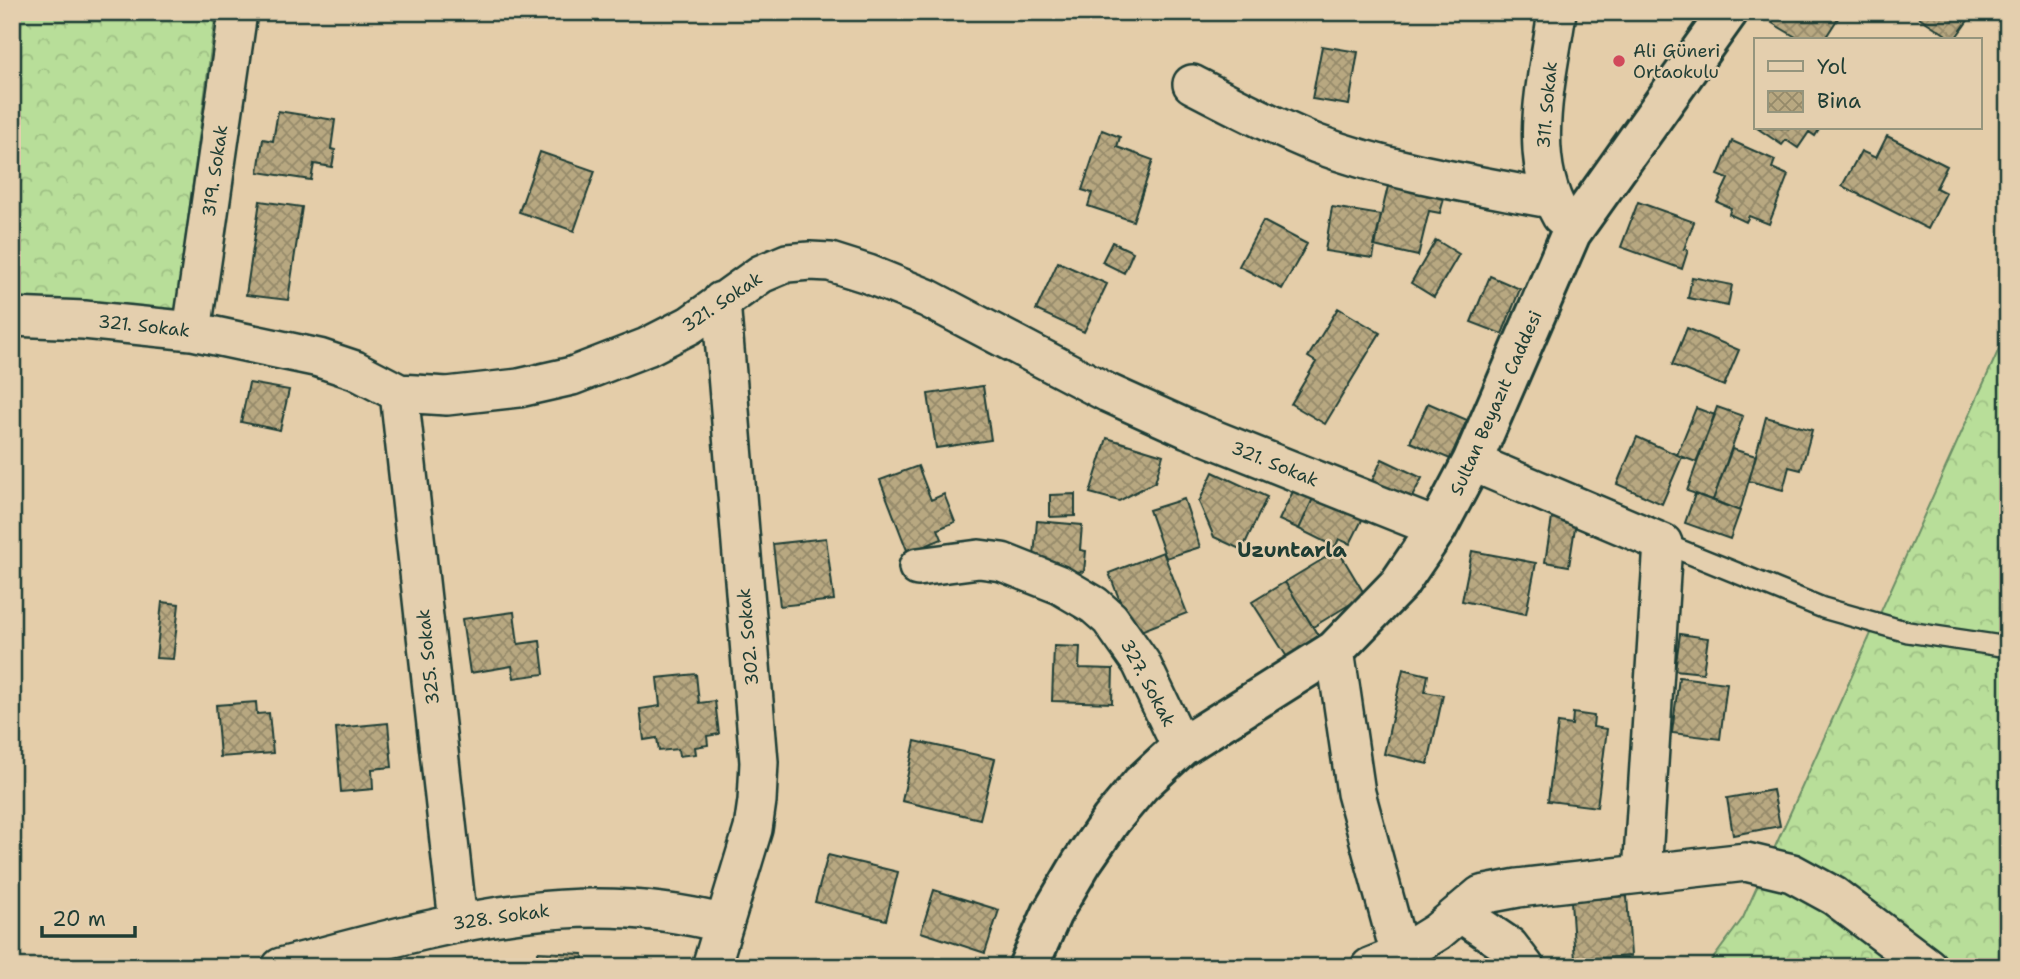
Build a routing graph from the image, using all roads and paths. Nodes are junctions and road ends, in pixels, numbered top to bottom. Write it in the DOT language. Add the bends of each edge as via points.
graph roads {
  1 [pos="238,12"];
  2 [pos="1557,12"];
  3 [pos="1728,12"];
  4 [pos="1192,84"];
  5 [pos="1550,199"];
  6 [pos="1571,233"];
  7 [pos="721,301"];
  8 [pos="12,317"];
  9 [pos="192,331"];
  10 [pos="399,393"];
  11 [pos="1472,462"];
  12 [pos="1437,528"];
  13 [pos="1663,543"];
  14 [pos="918,567"];
  15 [pos="2008,647"];
  16 [pos="1335,650"];
  17 [pos="1181,747"];
  18 [pos="1642,874"];
  19 [pos="1460,913"];
  20 [pos="458,922"];
  21 [pos="724,924"];
  22 [pos="1385,961"];
  23 [pos="281,967"];
  24 [pos="711,967"];
  25 [pos="1028,967"];
  26 [pos="1525,967"];
  27 [pos="1928,967"];
  1 -- 9 [label="street, 319. Sokak"];
  2 -- 5 [label="street, 311. Sokak" via="1541,130"];
  3 -- 6 [label="street, Sultan Beyazıt Caddesi"];
  4 -- 5 [label="street" via="1283,130 1333,149 1410,172"];
  5 -- 6 [label="street, 311. Sokak"];
  6 -- 11 [label="street, Sultan Beyazıt Caddesi"];
  7 -- 10 [label="street, 321. Sokak" via="690,325 647,347 572,376 447,396"];
  7 -- 12 [label="street, 321. Sokak" via="787,263 830,262 868,274 927,298 1108,393 1188,429"];
  7 -- 21 [label="street, 302. Sokak" via="759,762 753,829"];
  8 -- 9 [label="street, 321. Sokak"];
  9 -- 10 [label="street, 321. Sokak" via="318,358 355,370"];
  10 -- 20 [label="street, 325. Sokak"];
  11 -- 12 [label="street, Sultan Beyazıt Caddesi"];
  11 -- 13 [label="street"];
  12 -- 16 [label="street, Sultan Beyazıt Caddesi" via="1399,584"];
  13 -- 15 [label="lane" via="1823,608 1908,632"];
  13 -- 18 [label="street"];
  14 -- 17 [label="street, 327. Sokak" via="979,559 1002,562 1060,585 1094,605 1142,663"];
  16 -- 17 [label="street, Sultan Beyazıt Caddesi"];
  16 -- 22 [label="street"];
  17 -- 25 [label="street, Sultan Beyazıt Caddesi" via="1111,820 1052,913"];
  18 -- 19 [label="street" via="1481,895"];
  18 -- 27 [label="street" via="1746,862 1792,873 1834,896"];
  19 -- 22 [label="street" via="1437,932"];
  19 -- 26 [label="street" via="1509,946"];
  20 -- 21 [label="street, 328. Sokak" via="601,907 684,913"];
  20 -- 23 [label="street, 328. Sokak"];
  21 -- 24 [label="street, 302. Sokak"];
}
